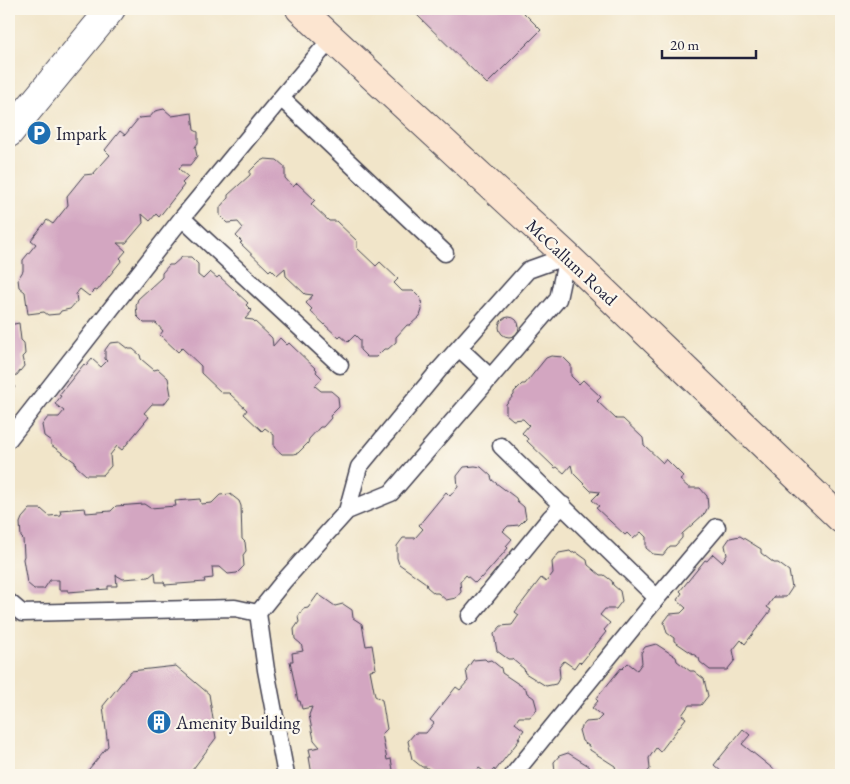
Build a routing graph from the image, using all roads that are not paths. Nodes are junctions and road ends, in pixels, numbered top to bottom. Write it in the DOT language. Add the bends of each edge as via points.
graph roads {
  1 [pos="110,9"];
  2 [pos="300,9"];
  3 [pos="331,39"];
  4 [pos="281,98"];
  5 [pos="9,133"];
  6 [pos="182,218"];
  7 [pos="445,253"];
  8 [pos="567,256"];
  9 [pos="459,348"];
  10 [pos="340,365"];
  11 [pos="490,377"];
  12 [pos="9,439"];
  13 [pos="501,446"];
  14 [pos="564,505"];
  15 [pos="347,511"];
  16 [pos="841,519"];
  17 [pos="717,527"];
  18 [pos="657,598"];
  19 [pos="9,602"];
  20 [pos="258,613"];
  21 [pos="470,616"];
  22 [pos="286,775"];
  23 [pos="513,775"];
  1 -- 5 [label="street"];
  2 -- 3 [label="main road, McCallum Road"];
  3 -- 4 [label="lane"];
  3 -- 8 [label="main road, McCallum Road"];
  4 -- 6 [label="lane"];
  4 -- 7 [label="lane"];
  6 -- 10 [label="lane"];
  6 -- 12 [label="lane"];
  8 -- 9 [label="lane" via="528,270"];
  8 -- 11 [label="lane" via="558,298"];
  8 -- 16 [label="main road, McCallum Road"];
  9 -- 11 [label="lane"];
  9 -- 15 [label="lane" via="359,467"];
  11 -- 15 [label="lane" via="391,493"];
  13 -- 14 [label="lane"];
  14 -- 18 [label="lane"];
  14 -- 21 [label="lane"];
  15 -- 20 [label="lane"];
  17 -- 18 [label="lane"];
  18 -- 23 [label="lane"];
  19 -- 20 [label="lane" via="22,613 235,608"];
  20 -- 22 [label="lane"];
}
